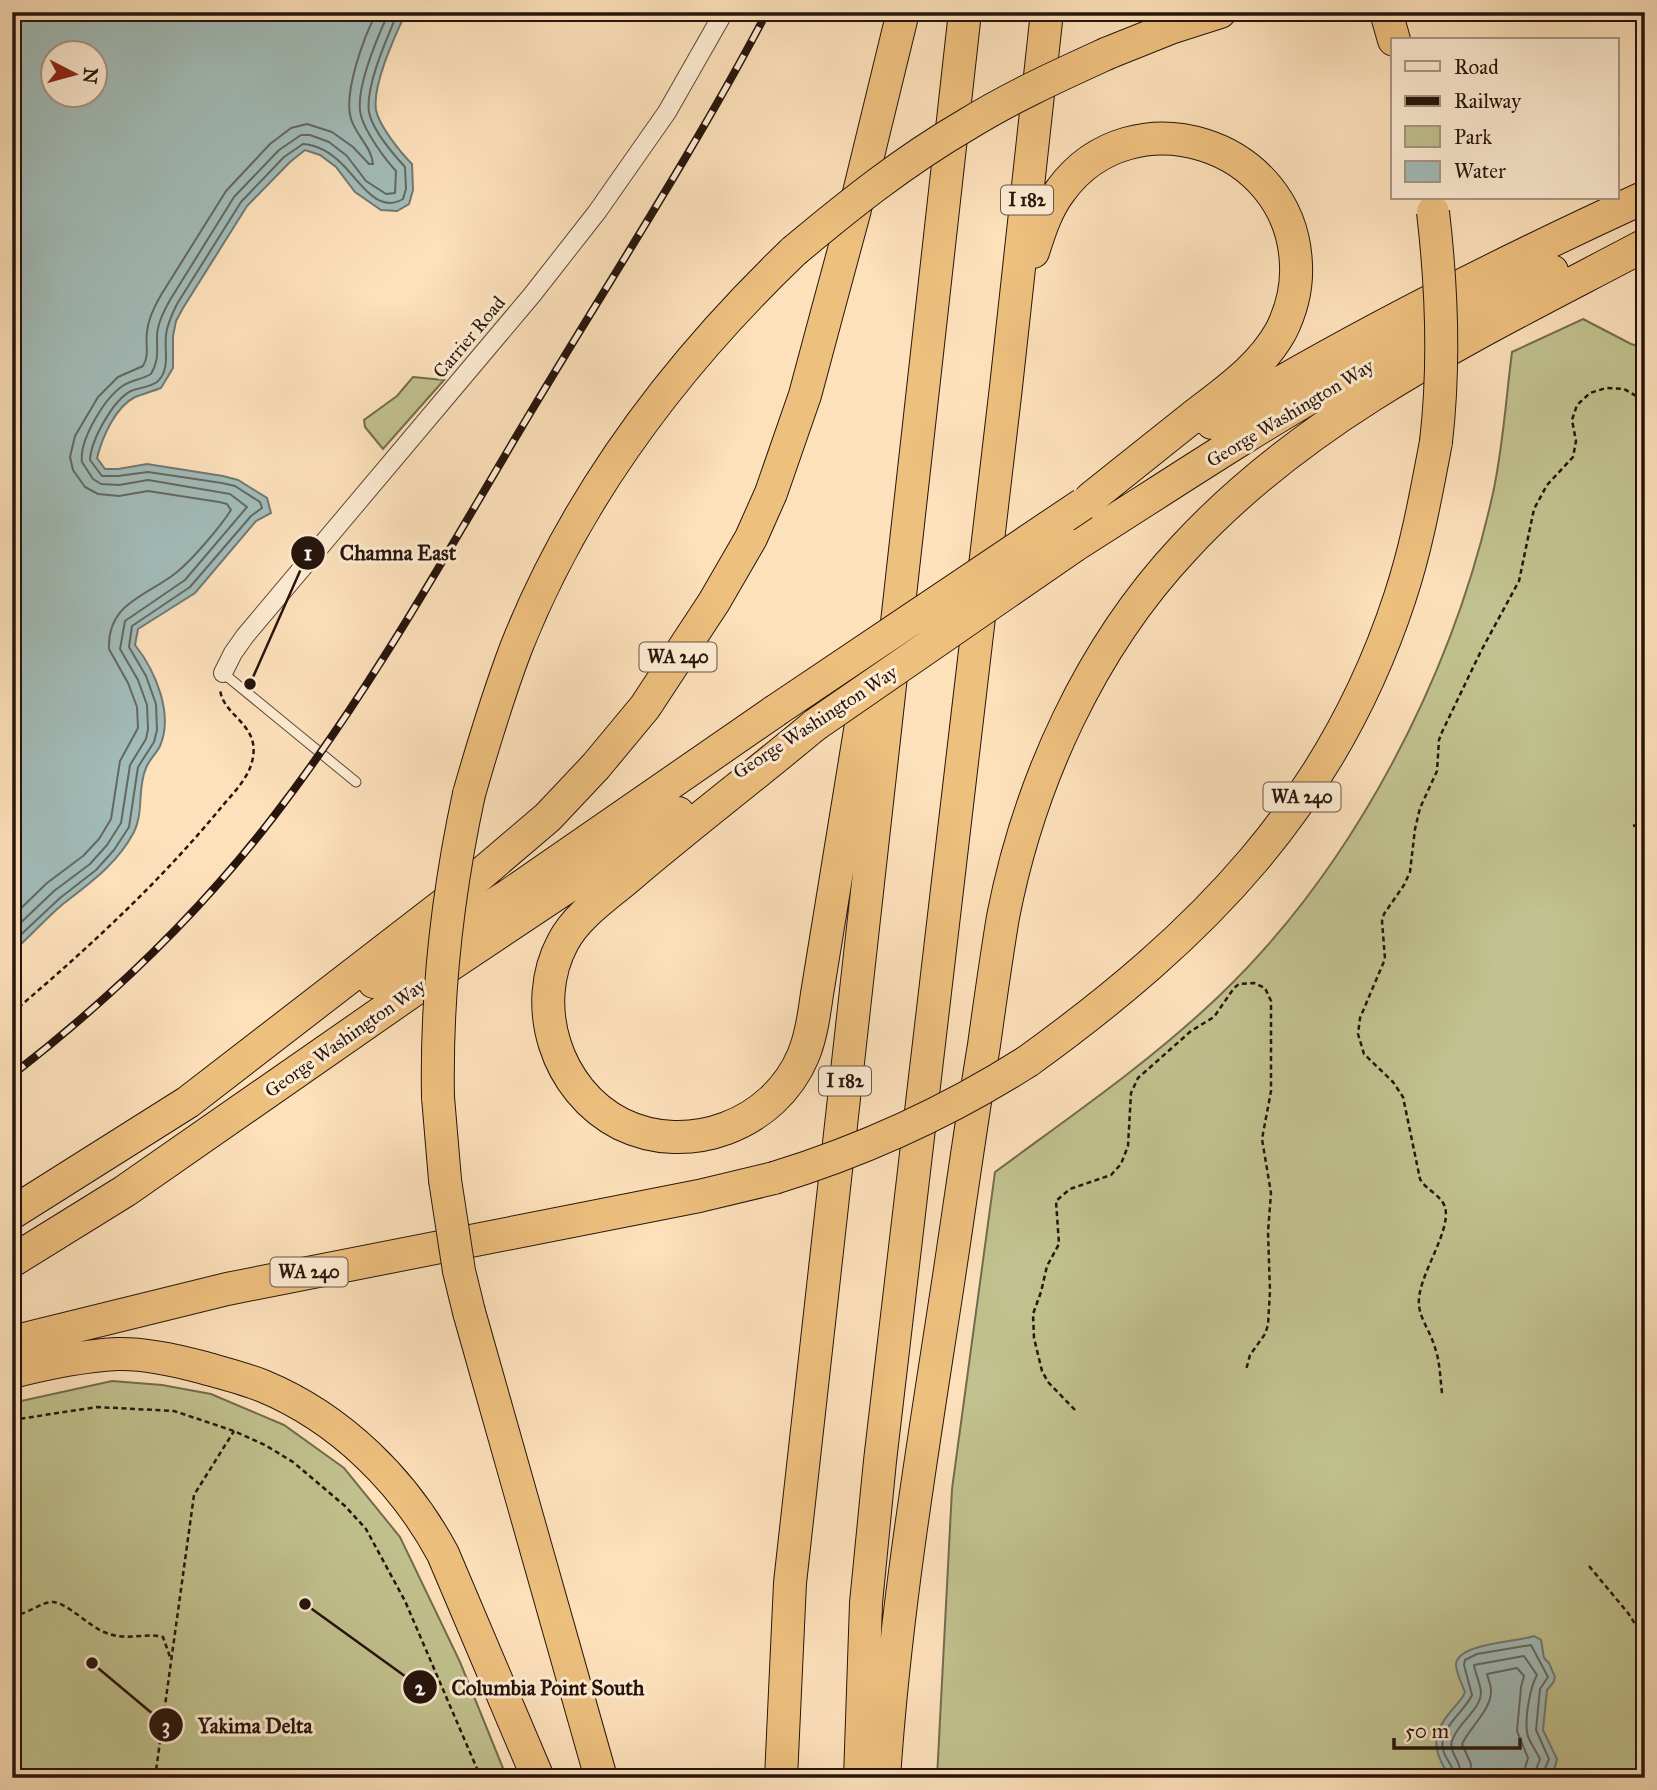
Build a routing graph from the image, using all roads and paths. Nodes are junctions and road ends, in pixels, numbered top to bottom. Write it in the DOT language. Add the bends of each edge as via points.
graph roads {
  1 [pos="724,12"];
  2 [pos="903,12"];
  3 [pos="965,12"];
  4 [pos="1047,12"];
  5 [pos="1220,12"];
  6 [pos="1645,197"];
  7 [pos="1432,205"];
  8 [pos="1645,228"];
  9 [pos="1645,245"];
  10 [pos="923,386"];
  11 [pos="1006,387"];
  12 [pos="1645,401"];
  13 [pos="1087,501"];
  14 [pos="223,673"];
  15 [pos="815,725"];
  16 [pos="356,782"];
  17 [pos="1645,822"];
  18 [pos="1633,826"];
  19 [pos="12,1013"];
  20 [pos="188,1102"];
  21 [pos="12,1213"];
  22 [pos="12,1261"];
  23 [pos="12,1342"];
  24 [pos="1246,1370"];
  25 [pos="12,1372"];
  26 [pos="1442,1392"];
  27 [pos="1075,1410"];
  28 [pos="12,1420"];
  29 [pos="234,1431"];
  30 [pos="1589,1566"];
  31 [pos="12,1616"];
  32 [pos="1645,1639"];
  33 [pos="171,1661"];
  34 [pos="155,1778"];
  35 [pos="481,1778"];
  36 [pos="538,1778"];
  37 [pos="601,1778"];
  38 [pos="780,1778"];
  39 [pos="860,1778"];
  40 [pos="884,1778"];
  1 -- 14 [label="street, Carrier Road" via="667,112 597,212 245,636"];
  2 -- 20 [label="highway, WA 240" via="805,395 771,494 714,602 645,707 548,817 460,892"];
  3 -- 10 [label="highway, I 182"];
  4 -- 11 [label="highway, I 182"];
  5 -- 37 [label="highway, bridge" via="1108,53 965,125 894,171 794,251 721,323 681,371 592,497 552,568 493,712 454,860 445,924 438,1097 445,1180 469,1312"];
  6 -- 13 [label="highway, George Washington Way" via="1391,321 1266,390"];
  7 -- 23 [label="highway, WA 240, bridge" via="1443,320 1441,401 1414,551 1382,646 1335,744 1259,855 1190,930 1107,1002 1028,1061 956,1104 863,1147 774,1178 227,1289"];
  8 -- 15 [label="highway, George Washington Way, bridge" via="1465,314 1251,434 1074,546"];
  9 -- 40 [label="highway" via="1365,399 1268,468 1183,548 1146,592 1091,676 1067,724 1032,811 1004,915 915,1498"];
  10 -- 15 [label="highway" via="896,509 803,1057 783,1090 765,1107 720,1132 675,1137 621,1124 583,1094 568,1074 549,1026 553,968 563,941 584,915 620,884"];
  10 -- 38 [label="highway, I 182" via="790,1583"];
  11 -- 13 [label="highway" via="1033,252 1045,217 1081,167 1125,144 1173,140 1219,149 1269,187 1296,243 1297,274 1280,332 1250,372"];
  11 -- 39 [label="highway, I 182" via="880,1461 866,1603"];
  12 -- 26 [label="path" via="1624,389 1606,387 1577,405 1572,420 1573,457 1539,496 1519,581 1439,740 1437,771 1417,818 1410,872 1384,914 1385,959 1358,1026 1364,1054 1403,1097 1420,1179 1445,1207 1419,1299 1436,1348"];
  13 -- 20 [label="highway, George Washington Way, bridge" via="509,895"];
  14 -- 16 [label="lane"];
  14 -- 19 [label="path" via="221,696 253,740 254,756 246,777 160,877"];
  15 -- 22 [label="highway, George Washington Way" via="456,961 125,1191"];
  17 -- 18 [label="path"];
  20 -- 21 [label="highway, WA 240"];
  24 -- 27 [label="path" via="1268,1325 1270,1291 1271,1193 1262,1139 1270,1091 1271,1001 1265,988 1254,983 1234,988 1214,1017 1191,1031 1135,1082 1128,1146 1117,1170 1069,1189 1056,1201 1060,1238 1033,1314 1034,1338 1048,1382"];
  25 -- 36 [label="highway" via="60,1360 120,1354 165,1359 264,1387 346,1436 410,1500 443,1554"];
  28 -- 29 [label="path" via="97,1407 174,1411"];
  29 -- 33 [label="path" via="194,1495"];
  29 -- 35 [label="path" via="293,1462 366,1529 405,1601"];
  30 -- 32 [label="path"];
  31 -- 33 [label="path" via="47,1602 58,1603 114,1636 163,1637"];
  33 -- 34 [label="path"];
}
